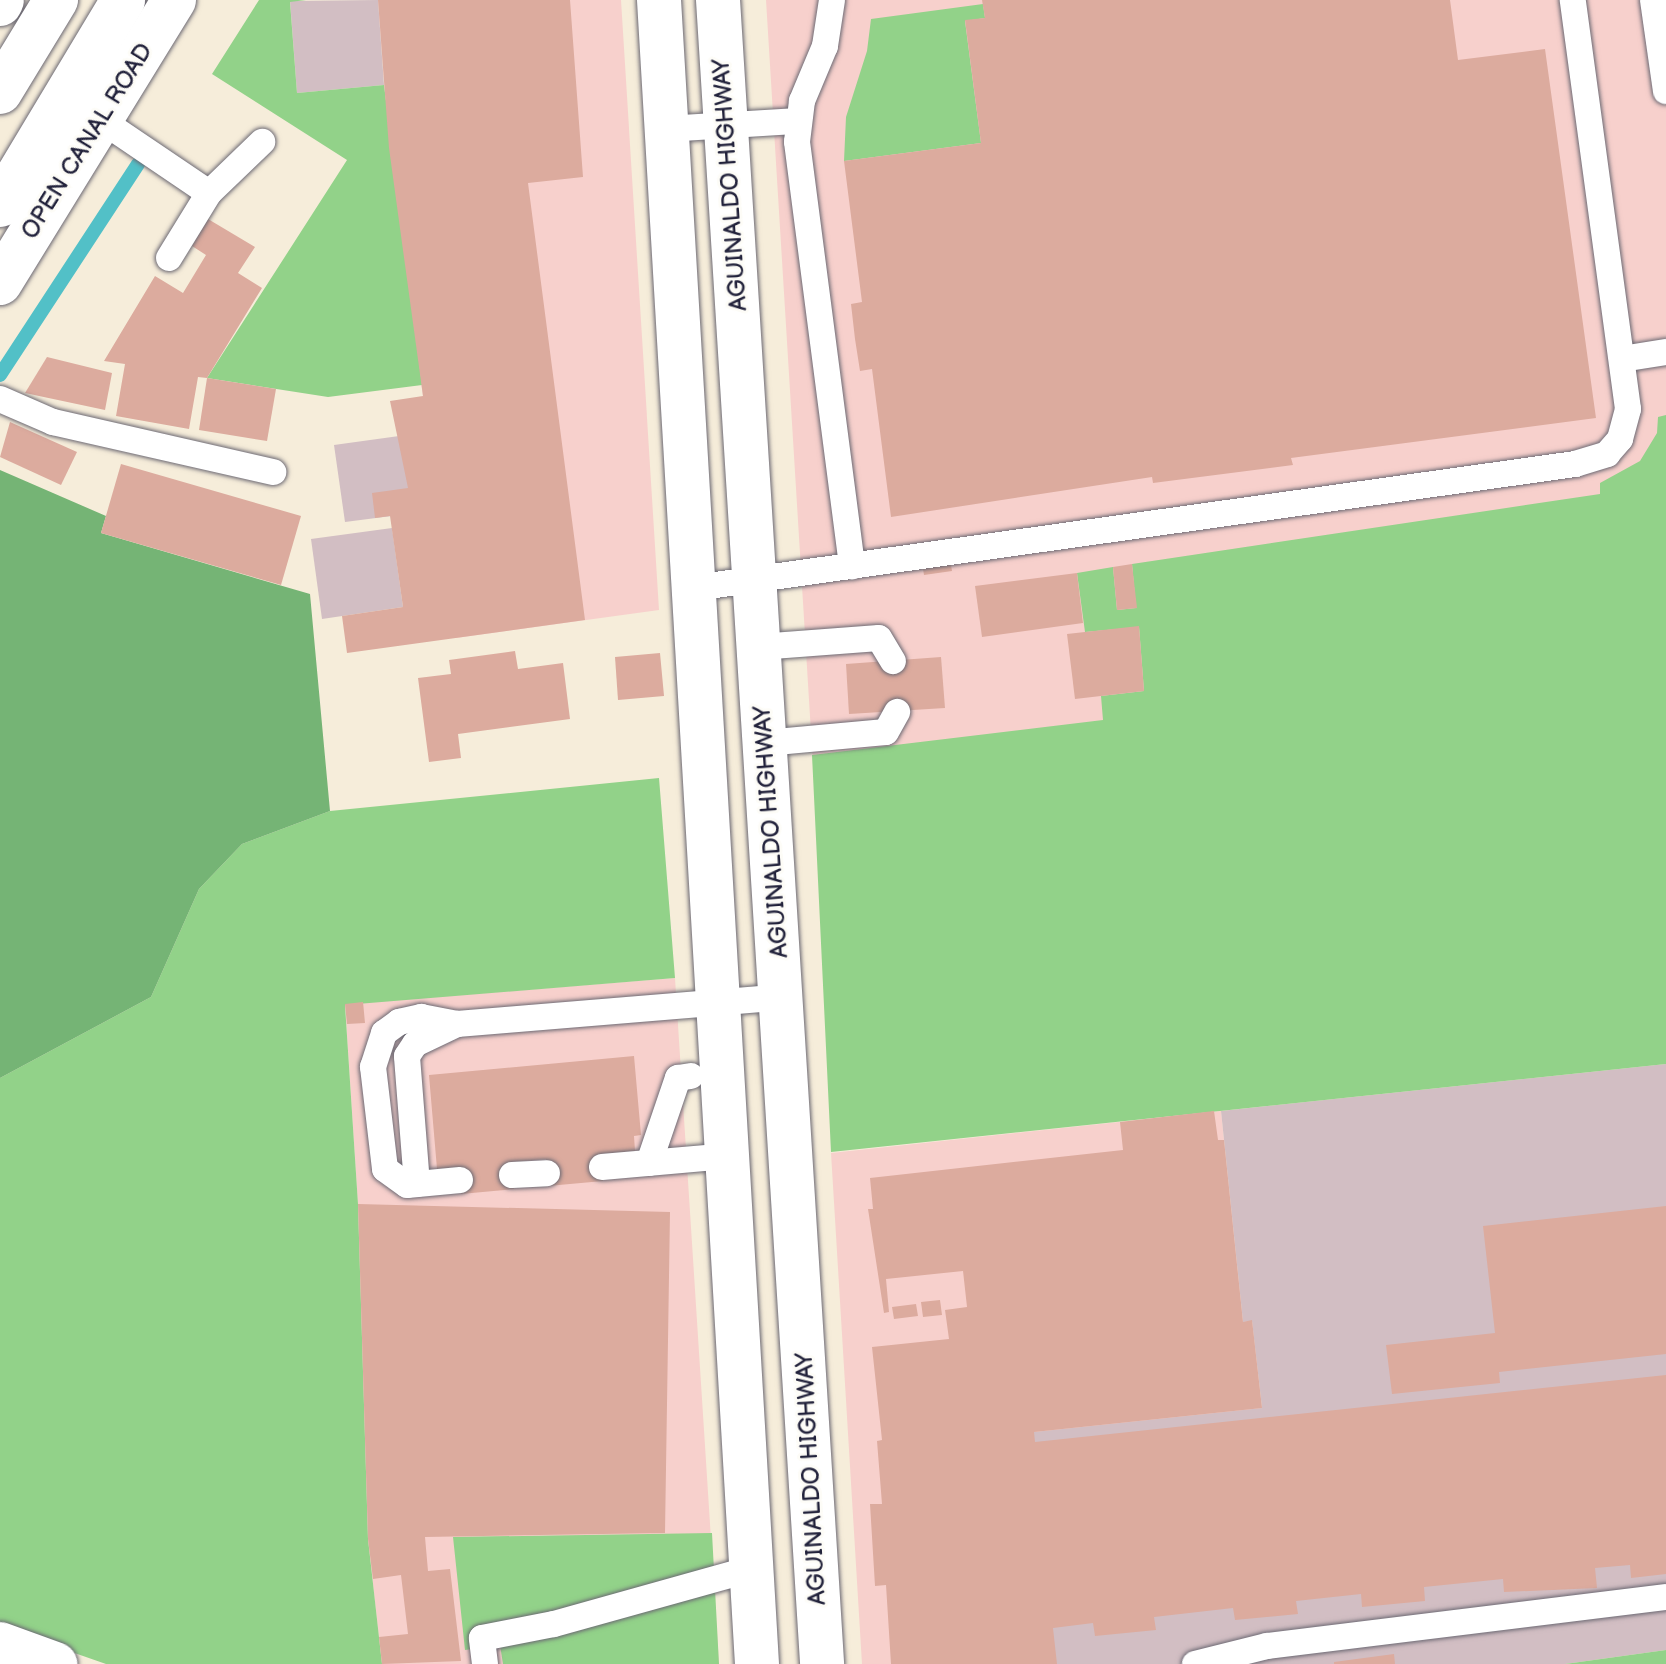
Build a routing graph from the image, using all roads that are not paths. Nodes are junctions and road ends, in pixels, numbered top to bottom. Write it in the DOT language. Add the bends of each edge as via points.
graph roads {
  1 [pos="56,0"];
  2 [pos="123,0"];
  3 [pos="174,0"];
  4 [pos="659,0"];
  5 [pos="718,0"];
  6 [pos="832,0"];
  7 [pos="1573,0"];
  8 [pos="1653,0"];
  9 [pos="1666,91"];
  10 [pos="0,92"];
  11 [pos="101,120"];
  12 [pos="798,121"];
  13 [pos="726,125"];
  14 [pos="666,129"];
  15 [pos="262,142"];
  16 [pos="209,193"];
  17 [pos="0,205"];
  18 [pos="169,258"];
  19 [pos="0,283"];
  20 [pos="1666,352"];
  21 [pos="1622,359"];
  22 [pos="2,400"];
  23 [pos="273,472"];
  24 [pos="852,566"];
  25 [pos="754,579"];
  26 [pos="694,588"];
  27 [pos="759,647"];
  28 [pos="893,661"];
  29 [pos="897,712"];
  30 [pos="765,743"];
  31 [pos="782,997"];
  32 [pos="718,1003"];
  33 [pos="691,1076"];
  34 [pos="727,1156"];
  35 [pos="649,1163"];
  36 [pos="602,1167"];
  37 [pos="547,1173"];
  38 [pos="512,1175"];
  39 [pos="460,1180"];
  40 [pos="751,1569"];
  41 [pos="1666,1597"];
  42 [pos="0,1644"];
  43 [pos="55,1664"];
  44 [pos="485,1664"];
  45 [pos="757,1664"];
  46 [pos="822,1664"];
  47 [pos="1195,1664"];
  1 -- 10 [label="main road"];
  2 -- 17 [label="main road"];
  3 -- 11 [label="main road, OPEN CANAL ROAD"];
  4 -- 14 [label="main road"];
  5 -- 13 [label="main road, AGUINALDO HIGHWAY"];
  6 -- 12 [label="lane" via="825,46"];
  7 -- 21 [label="lane"];
  8 -- 9 [label="lane"];
  11 -- 16 [label="lane"];
  11 -- 19 [label="main road, OPEN CANAL ROAD"];
  12 -- 13 [label="lane"];
  12 -- 24 [label="lane" via="799,163"];
  13 -- 14 [label="lane"];
  13 -- 25 [label="main road, AGUINALDO HIGHWAY"];
  14 -- 26 [label="main road"];
  15 -- 16 [label="lane"];
  16 -- 18 [label="lane"];
  20 -- 21 [label="lane"];
  21 -- 24 [label="lane" via="1628,409 1620,439 1607,454 1575,464"];
  22 -- 23 [label="lane" via="107,436"];
  24 -- 25 [label="lane"];
  25 -- 26 [label="lane"];
  25 -- 27 [label="main road, AGUINALDO HIGHWAY"];
  26 -- 32 [label="main road"];
  27 -- 28 [label="lane" via="879,638"];
  27 -- 30 [label="main road, AGUINALDO HIGHWAY"];
  29 -- 30 [label="lane" via="886,732"];
  30 -- 31 [label="main road, AGUINALDO HIGHWAY"];
  31 -- 32 [label="lane"];
  31 -- 46 [label="main road, AGUINALDO HIGHWAY"];
  32 -- 34 [label="main road"];
  32 -- 39 [label="lane" via="457,1024 421,1017 399,1022 376,1048 385,1169 399,1184"];
  33 -- 35 [label="lane" via="678,1078"];
  34 -- 35 [label="lane"];
  34 -- 40 [label="main road"];
  35 -- 36 [label="lane"];
  37 -- 38 [label="lane"];
  40 -- 44 [label="lane" via="554,1624 482,1638"];
  40 -- 45 [label="main road"];
  41 -- 47 [label="lane" via="1267,1646"];
  42 -- 43 [label="main road"];
}
